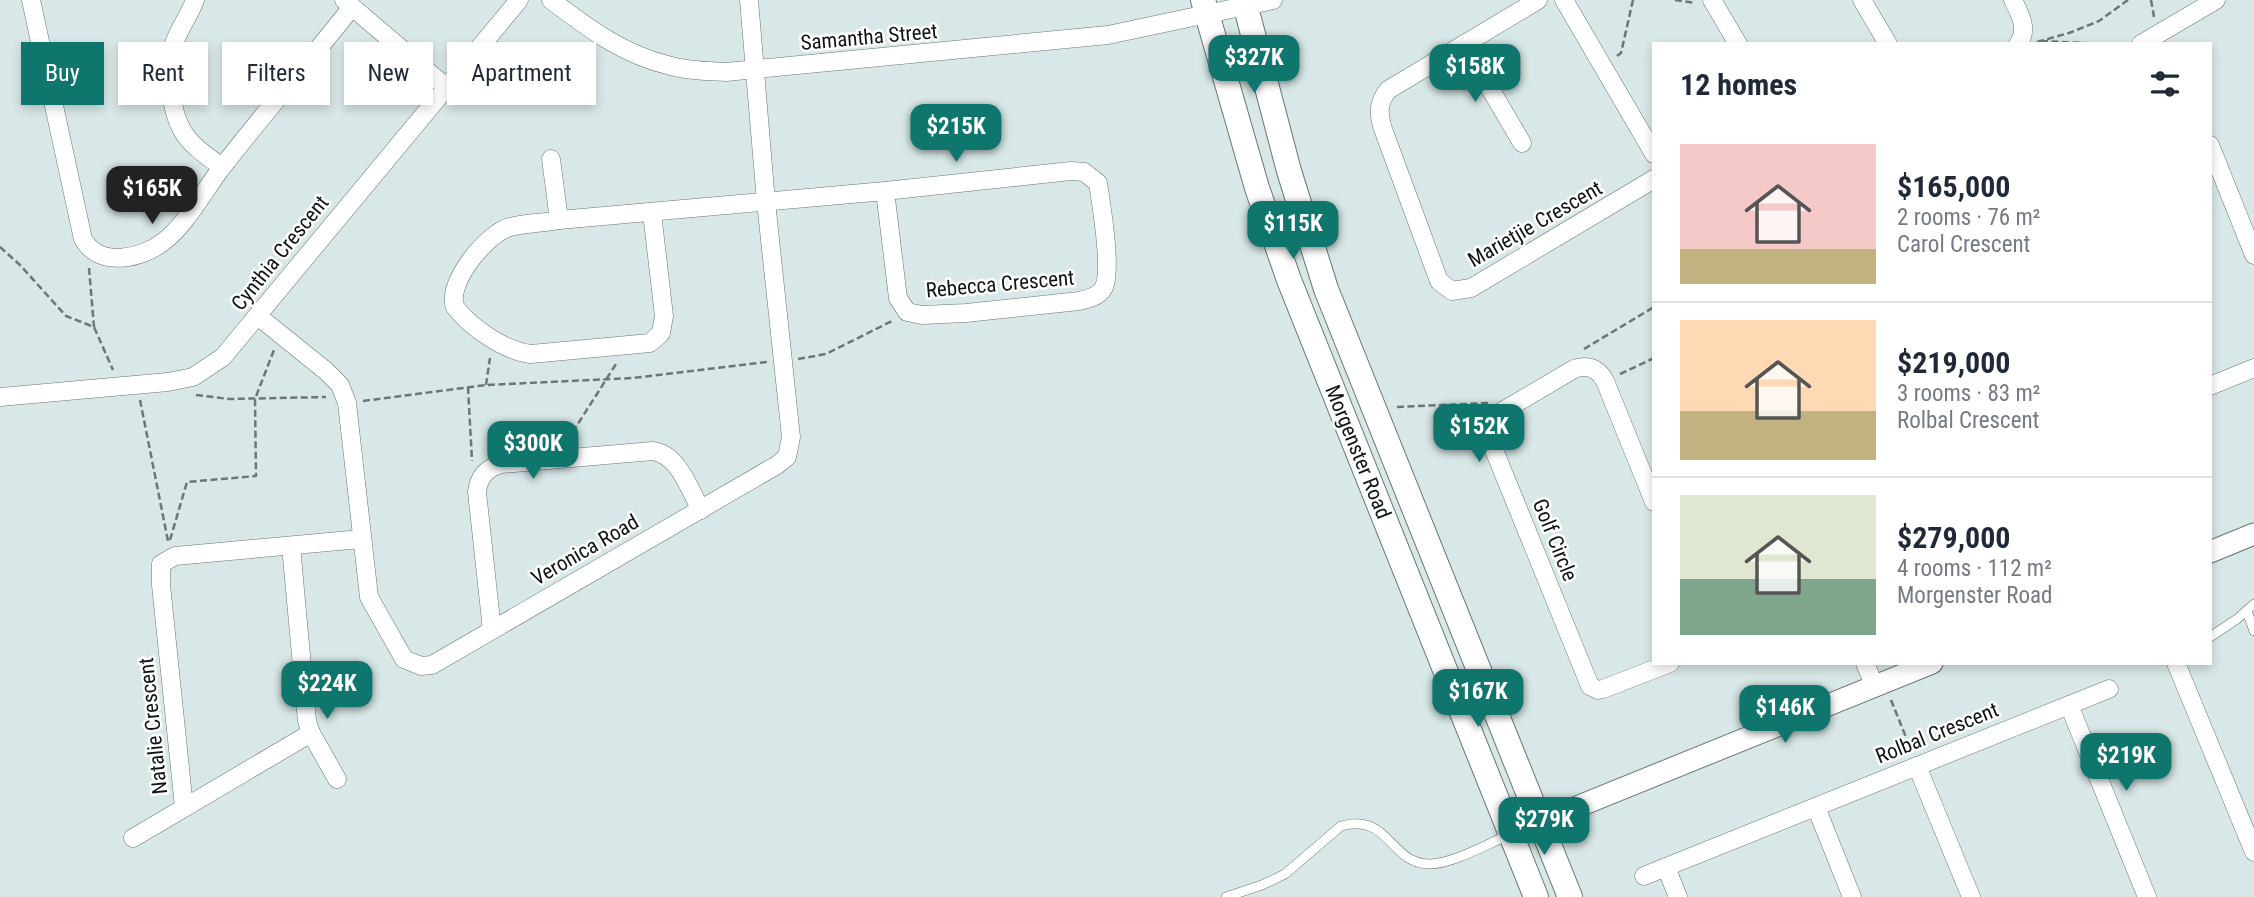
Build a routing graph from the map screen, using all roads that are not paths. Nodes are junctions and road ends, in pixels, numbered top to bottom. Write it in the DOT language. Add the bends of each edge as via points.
graph roads {
  1 [pos="31,0"];
  2 [pos="195,0"];
  3 [pos="519,0"];
  4 [pos="551,0"];
  5 [pos="749,0"];
  6 [pos="1273,0"];
  7 [pos="1538,0"];
  8 [pos="1564,0"];
  9 [pos="1862,0"];
  10 [pos="2013,0"];
  11 [pos="2216,0"];
  12 [pos="1708,2"];
  13 [pos="348,4"];
  14 [pos="1245,4"];
  15 [pos="1205,8"];
  16 [pos="2021,36"];
  17 [pos="2166,37"];
  18 [pos="1737,42"];
  19 [pos="1887,42"];
  20 [pos="2148,42"];
  21 [pos="1464,44"];
  22 [pos="754,70"];
  23 [pos="446,87"];
  24 [pos="1522,144"];
  25 [pos="2212,150"];
  26 [pos="1652,151"];
  27 [pos="551,159"];
  28 [pos="222,167"];
  29 [pos="1652,180"];
  30 [pos="885,191"];
  31 [pos="766,202"];
  32 [pos="652,213"];
  33 [pos="559,220"];
  34 [pos="2254,255"];
  35 [pos="259,317"];
  36 [pos="2254,368"];
  37 [pos="2212,385"];
  38 [pos="0,397"];
  39 [pos="1652,497"];
  40 [pos="701,510"];
  41 [pos="2254,534"];
  42 [pos="361,539"];
  43 [pos="291,546"];
  44 [pos="2212,551"];
  45 [pos="2251,608"];
  46 [pos="492,630"];
  47 [pos="2254,631"];
  48 [pos="2212,636"];
  49 [pos="1665,665"];
  50 [pos="1866,665"];
  51 [pos="1929,665"];
  52 [pos="2177,665"];
  53 [pos="2109,689"];
  54 [pos="1883,693"];
  55 [pos="2069,705"];
  56 [pos="311,733"];
  57 [pos="1916,763"];
  58 [pos="337,779"];
  59 [pos="184,807"];
  60 [pos="1816,807"];
  61 [pos="1540,822"];
  62 [pos="1510,834"];
  63 [pos="133,838"];
  64 [pos="2254,852"];
  65 [pos="1666,867"];
  66 [pos="1644,876"];
  67 [pos="1226,897"];
  68 [pos="1536,897"];
  69 [pos="1570,897"];
  70 [pos="1678,897"];
  71 [pos="1852,897"];
  72 [pos="1970,897"];
  73 [pos="2147,897"];
  1 -- 28 [label="street" via="87,246 102,256 115,257 153,249 167,240"];
  2 -- 28 [label="street" via="172,47 170,80 182,130"];
  3 -- 23 [label="street, Cynthia Crescent"];
  4 -- 22 [label="street, Samantha Street" via="636,55 694,70"];
  5 -- 22 [label="street, Veronica Road"];
  6 -- 14 [label="street, Samantha Street"];
  7 -- 21 [label="street, Marietjie Crescent"];
  8 -- 26 [label="street"];
  9 -- 19 [label="street"];
  10 -- 16 [label="street" via="2021,16"];
  11 -- 17 [label="street"];
  12 -- 18 [label="street"];
  13 -- 23 [label="street"];
  13 -- 28 [label="street"];
  14 -- 15 [label="street, Samantha Street"];
  14 -- 61 [label="main road, Morgenster Road" via="1326,289"];
  15 -- 22 [label="street, Samantha Street" via="1108,35"];
  15 -- 62 [label="main road, Morgenster Road" via="1289,280"];
  17 -- 20 [label="street"];
  21 -- 24 [label="street"];
  21 -- 29 [label="street, Marietjie Crescent" via="1388,90 1378,116 1432,267 1444,286 1458,291 1471,288"];
  22 -- 31 [label="street, Veronica Road"];
  23 -- 35 [label="street, Cynthia Crescent"];
  25 -- 34 [label="street"];
  27 -- 33 [label="street"];
  30 -- 30 [label="street, Rebecca Crescent" via="1084,172 1098,183 1107,259 1102,291 1092,298 966,313 907,312 896,286"];
  30 -- 31 [label="street, Rebecca Crescent"];
  31 -- 32 [label="street, Rebecca Crescent"];
  31 -- 40 [label="street, Veronica Road" via="791,438 787,457"];
  32 -- 33 [label="street, Rebecca Crescent"];
  32 -- 33 [label="street, Rebecca Crescent" via="664,316 661,333 650,343 517,353 459,313 453,303 454,289 495,233"];
  35 -- 38 [label="street, Cynthia Crescent" via="223,358 202,373 183,379"];
  35 -- 42 [label="street, Veronica Road" via="340,385 347,403"];
  36 -- 37 [label="street"];
  39 -- 49 [label="street, Golf Circle" via="1605,381 1596,370 1573,369 1492,422 1490,440 1587,682 1594,689 1604,689"];
  40 -- 46 [label="street, Veronica Road"];
  40 -- 46 [label="street" via="676,464 653,451 489,468 478,482 477,492"];
  41 -- 44 [label="street"];
  42 -- 43 [label="street, Natalie Crescent"];
  42 -- 46 [label="street, Veronica Road" via="369,597 404,659 432,665"];
  43 -- 56 [label="street"];
  43 -- 59 [label="street, Natalie Crescent" via="174,556 161,564"];
  45 -- 47 [label="lane"];
  45 -- 48 [label="lane"];
  50 -- 54 [label="street"];
  51 -- 54 [label="street"];
  52 -- 64 [label="street"];
  53 -- 55 [label="street, Rolbal Crescent"];
  54 -- 61 [label="street"];
  55 -- 57 [label="street, Rolbal Crescent"];
  55 -- 73 [label="street"];
  56 -- 58 [label="street"];
  56 -- 59 [label="street, Natalie Crescent"];
  57 -- 60 [label="street, Rolbal Crescent"];
  57 -- 72 [label="street"];
  59 -- 63 [label="street"];
  60 -- 65 [label="street, Rolbal Crescent"];
  60 -- 71 [label="street"];
  61 -- 62 [label="street"];
  61 -- 69 [label="main road, Morgenster Road"];
  62 -- 67 [label="lane" via="1445,861 1424,863 1404,856 1369,824 1347,824 1285,874"];
  62 -- 68 [label="main road, Morgenster Road"];
  65 -- 66 [label="street, Rolbal Crescent"];
  65 -- 70 [label="street"];
}
